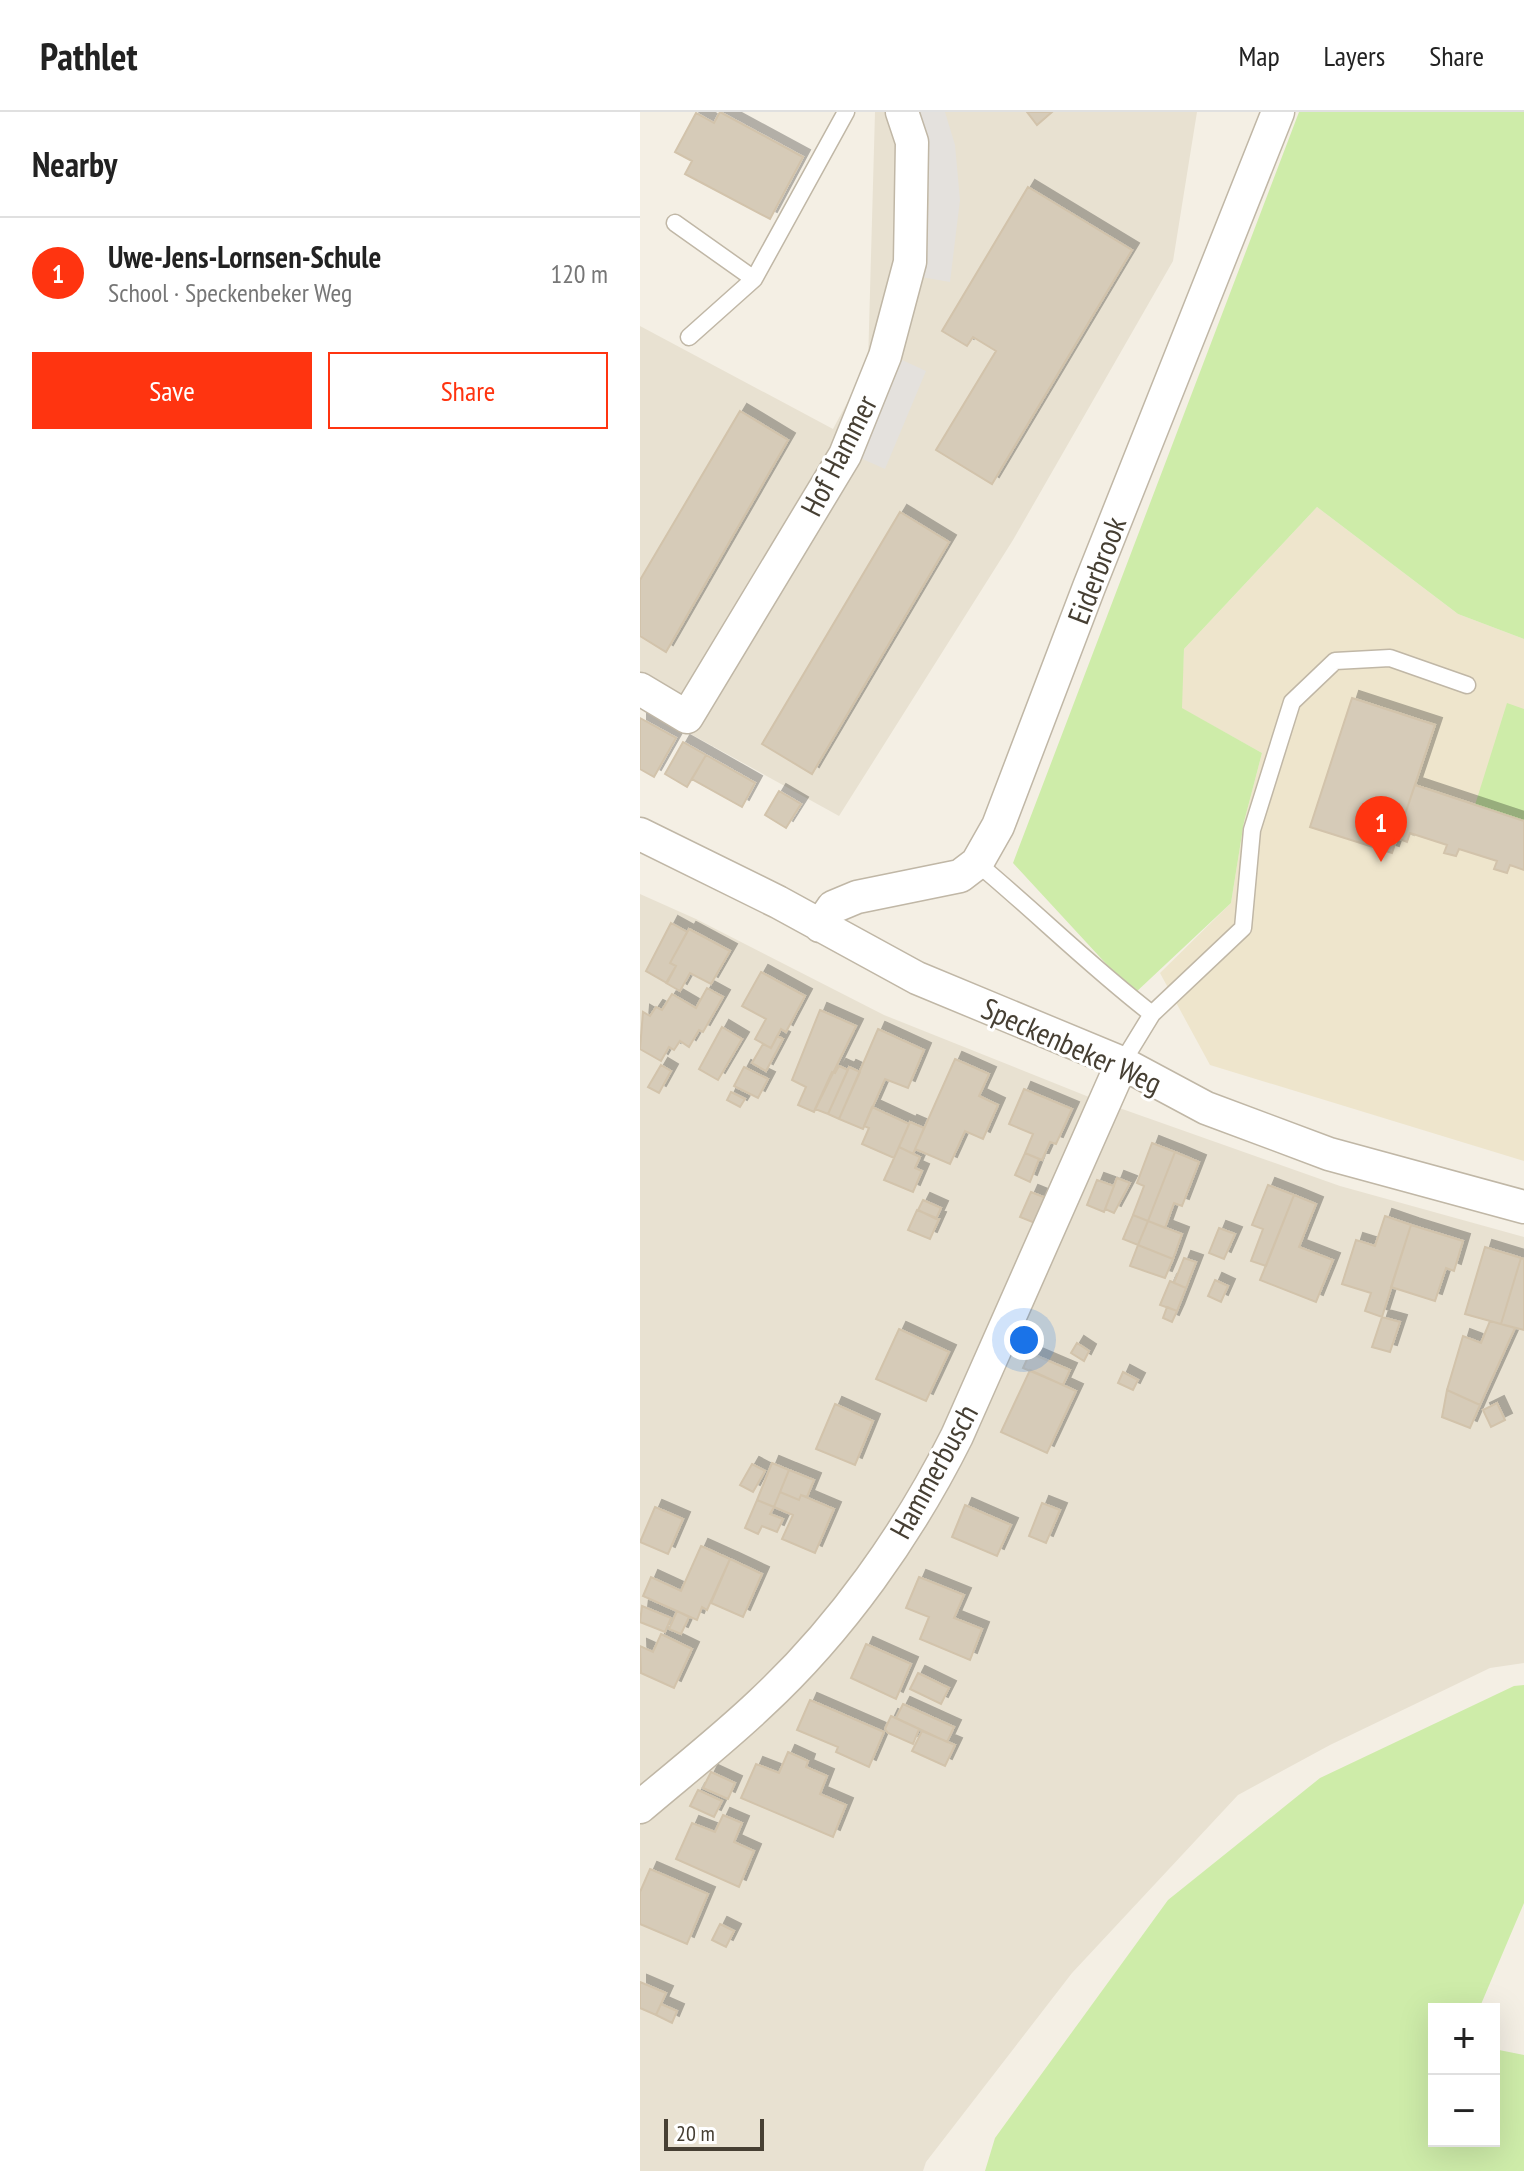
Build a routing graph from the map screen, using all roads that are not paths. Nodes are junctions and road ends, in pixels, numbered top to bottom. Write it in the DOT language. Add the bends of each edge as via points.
graph roads {
  1 [pos="846,112"];
  2 [pos="902,112"];
  3 [pos="1278,112"];
  4 [pos="675,223"];
  5 [pos="754,279"];
  6 [pos="689,337"];
  7 [pos="1467,685"];
  8 [pos="640,689"];
  9 [pos="640,834"];
  10 [pos="977,863"];
  11 [pos="820,926"];
  12 [pos="1152,1014"];
  13 [pos="1122,1063"];
  14 [pos="1524,1207"];
  15 [pos="640,1807"];
  1 -- 5 [label="lane"];
  2 -- 8 [label="street, Hof Hammer" via="912,142 910,262 885,356 845,455 687,717"];
  3 -- 10 [label="street, Eiderbrook" via="998,826"];
  4 -- 5 [label="lane"];
  5 -- 6 [label="lane"];
  7 -- 12 [label="lane" via="1390,658 1335,661 1292,702 1252,830 1243,928"];
  9 -- 11 [label="street, Speckenbeker Weg"];
  10 -- 11 [label="street" via="939,883 857,897 833,907"];
  10 -- 12 [label="lane" via="1041,916 1093,969"];
  11 -- 13 [label="street, Speckenbeker Weg" via="917,978"];
  12 -- 13 [label="lane"];
  13 -- 14 [label="street, Speckenbeker Weg" via="1206,1108 1329,1154"];
  13 -- 15 [label="street, Hammerbusch" via="957,1436 894,1544 832,1627 761,1703"];
}
